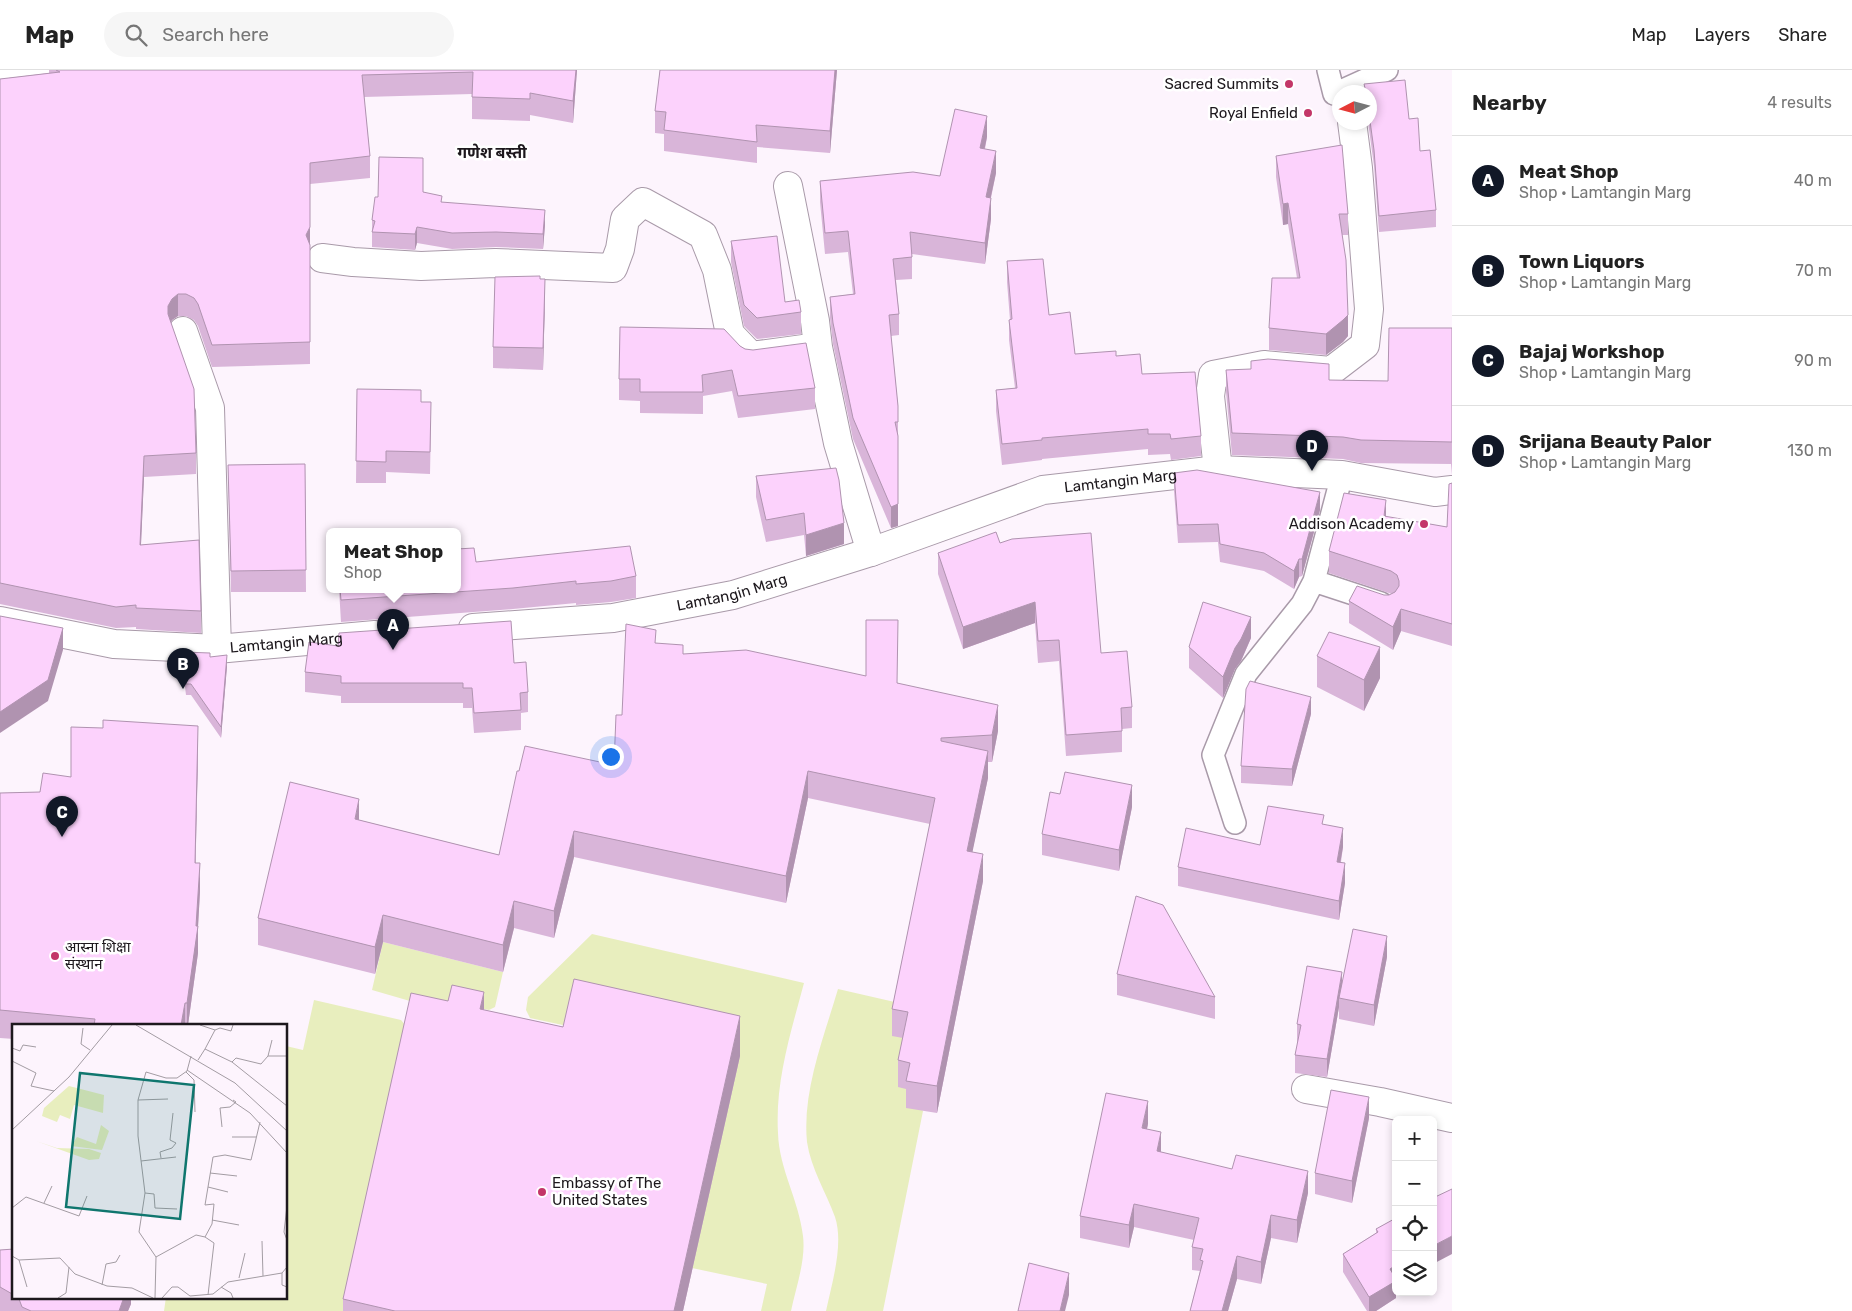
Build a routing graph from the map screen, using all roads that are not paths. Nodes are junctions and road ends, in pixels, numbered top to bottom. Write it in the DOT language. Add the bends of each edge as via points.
graph roads {
  1 [pos="47,70"];
  2 [pos="1328,70"];
  3 [pos="1387,70"];
  4 [pos="0,79"];
  5 [pos="1358,85"];
  6 [pos="1332,86"];
  7 [pos="1353,130"];
  8 [pos="788,186"];
  9 [pos="322,258"];
  10 [pos="183,331"];
  11 [pos="818,347"];
  12 [pos="1218,470"];
  13 [pos="1342,475"];
  14 [pos="1452,490"];
  15 [pos="871,552"];
  16 [pos="1314,581"];
  17 [pos="1387,605"];
  18 [pos="0,621"];
  19 [pos="448,629"];
  20 [pos="400,633"];
  21 [pos="218,649"];
  22 [pos="1235,823"];
  23 [pos="1306,1088"];
  24 [pos="1452,1118"];
  1 -- 4 [label="street" via="40,76"];
  2 -- 6 [label="lane"];
  3 -- 5 [label="lane"];
  7 -- 12 [label="street" via="1368,309 1365,345 1331,371 1264,365 1214,375 1210,396"];
  8 -- 11 [label="street"];
  9 -- 11 [label="street" via="421,266 495,262 613,268 625,219 643,202 703,235 716,270 730,334 751,356"];
  10 -- 21 [label="street" via="210,408"];
  11 -- 15 [label="street" via="838,443"];
  12 -- 13 [label="street, Lamtangin Marg"];
  12 -- 15 [label="street, Lamtangin Marg" via="1043,490"];
  13 -- 14 [label="street, Lamtangin Marg" via="1435,492"];
  13 -- 16 [label="lane"];
  15 -- 19 [label="street, Lamtangin Marg" via="733,595 613,618"];
  16 -- 17 [label="lane"];
  16 -- 22 [label="lane" via="1302,604 1246,674 1213,755"];
  18 -- 21 [label="street, Lamtangin Marg" via="114,644"];
  20 -- 21 [label="street, Lamtangin Marg"];
  23 -- 24 [label="street"];
}
